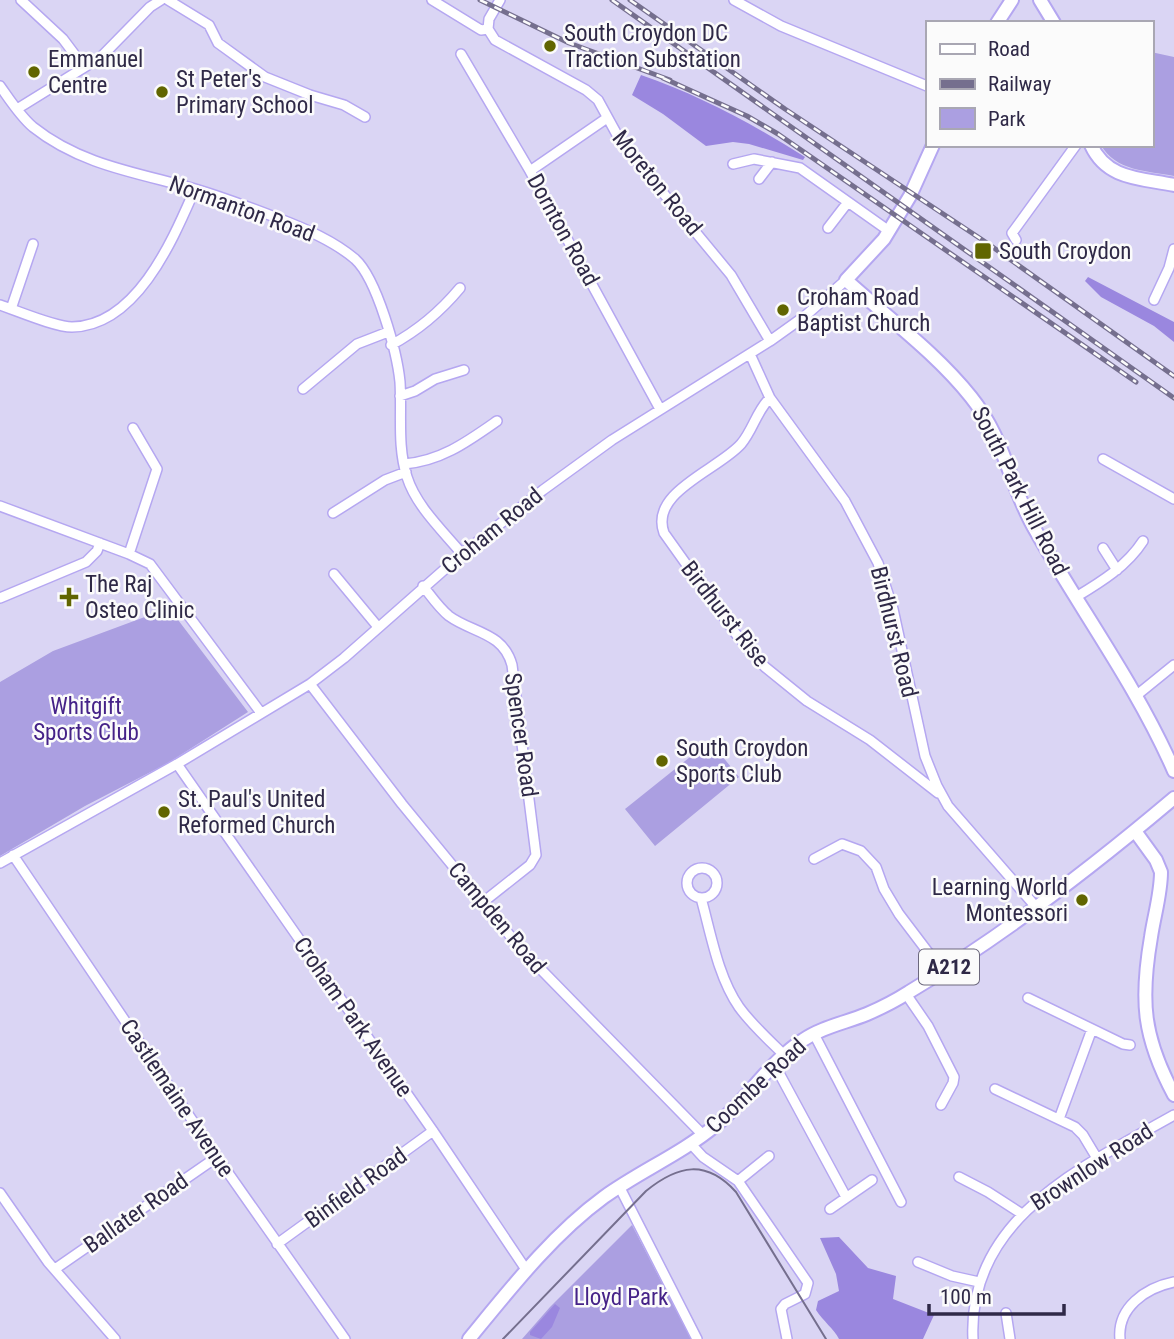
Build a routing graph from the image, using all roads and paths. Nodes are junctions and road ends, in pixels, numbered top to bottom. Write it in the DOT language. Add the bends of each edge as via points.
graph roads {
  1 [pos="21,0"];
  2 [pos="160,0"];
  3 [pos="168,0"];
  4 [pos="432,0"];
  5 [pos="500,0"];
  6 [pos="734,0"];
  7 [pos="1012,0"];
  8 [pos="1040,0"];
  9 [pos="998,21"];
  10 [pos="1053,21"];
  11 [pos="488,29"];
  12 [pos="461,54"];
  13 [pos="85,67"];
  14 [pos="0,86"];
  15 [pos="926,86"];
  16 [pos="17,109"];
  17 [pos="605,114"];
  18 [pos="365,117"];
  19 [pos="932,147"];
  20 [pos="1075,147"];
  21 [pos="1092,147"];
  22 [pos="772,162"];
  23 [pos="733,163"];
  24 [pos="530,171"];
  25 [pos="759,179"];
  26 [pos="1174,185"];
  27 [pos="195,189"];
  28 [pos="848,202"];
  29 [pos="828,229"];
  30 [pos="889,231"];
  31 [pos="1016,240"];
  32 [pos="33,244"];
  33 [pos="1174,249"];
  34 [pos="846,280"];
  35 [pos="460,288"];
  36 [pos="1154,300"];
  37 [pos="0,305"];
  38 [pos="11,309"];
  39 [pos="388,332"];
  40 [pos="770,341"];
  41 [pos="391,345"];
  42 [pos="750,354"];
  43 [pos="464,370"];
  44 [pos="303,389"];
  45 [pos="400,396"];
  46 [pos="770,398"];
  47 [pos="660,409"];
  48 [pos="497,421"];
  49 [pos="133,429"];
  50 [pos="1103,459"];
  51 [pos="405,468"];
  52 [pos="1174,499"];
  53 [pos="0,506"];
  54 [pos="333,513"];
  55 [pos="1143,541"];
  56 [pos="100,543"];
  57 [pos="1103,548"];
  58 [pos="130,554"];
  59 [pos="462,554"];
  60 [pos="1117,569"];
  61 [pos="334,574"];
  62 [pos="423,586"];
  63 [pos="1076,597"];
  64 [pos="0,598"];
  65 [pos="379,627"];
  66 [pos="1174,665"];
  67 [pos="310,684"];
  68 [pos="1137,695"];
  69 [pos="261,713"];
  70 [pos="177,764"];
  71 [pos="1174,771"];
  72 [pos="941,794"];
  73 [pos="1174,798"];
  74 [pos="1135,831"];
  75 [pos="12,855"];
  76 [pos="814,859"];
  77 [pos="0,863"];
  78 [pos="701,898"];
  79 [pos="482,903"];
  80 [pos="1036,908"];
  81 [pos="943,972"];
  82 [pos="906,995"];
  83 [pos="1028,998"];
  84 [pos="1092,1029"];
  85 [pos="814,1034"];
  86 [pos="1130,1045"];
  87 [pos="784,1055"];
  88 [pos="773,1067"];
  89 [pos="995,1089"];
  90 [pos="1174,1095"];
  91 [pos="941,1105"];
  92 [pos="1174,1115"];
  93 [pos="1059,1119"];
  94 [pos="433,1131"];
  95 [pos="703,1135"];
  96 [pos="691,1144"];
  97 [pos="769,1156"];
  98 [pos="217,1157"];
  99 [pos="1098,1160"];
  100 [pos="959,1177"];
  101 [pos="872,1180"];
  102 [pos="738,1181"];
  103 [pos="620,1188"];
  104 [pos="0,1193"];
  105 [pos="846,1197"];
  106 [pos="901,1202"];
  107 [pos="830,1209"];
  108 [pos="1022,1214"];
  109 [pos="277,1244"];
  110 [pos="918,1262"];
  111 [pos="55,1269"];
  112 [pos="527,1271"];
  113 [pos="979,1282"];
  114 [pos="1174,1282"];
  115 [pos="1006,1313"];
  116 [pos="115,1339"];
  117 [pos="345,1339"];
  118 [pos="469,1339"];
  119 [pos="697,1339"];
  120 [pos="787,1339"];
  121 [pos="973,1339"];
  122 [pos="1010,1339"];
  123 [pos="1120,1339"];
  1 -- 13 [label="street"];
  2 -- 13 [label="street"];
  3 -- 18 [label="street" via="209,25 218,43 265,77"];
  4 -- 11 [label="street, Moreton Road" via="481,30"];
  5 -- 11 [label="street"];
  6 -- 15 [label="street" via="781,26"];
  7 -- 9 [label="main road"];
  8 -- 10 [label="main road"];
  11 -- 17 [label="street, Moreton Road" via="495,40 590,93"];
  12 -- 24 [label="street, Dornton Road"];
  13 -- 16 [label="street"];
  14 -- 16 [label="street, Normanton Road"];
  16 -- 27 [label="street, Normanton Road" via="47,137 88,159"];
  17 -- 24 [label="street"];
  17 -- 40 [label="street, Moreton Road" via="621,142 731,275"];
  19 -- 30 [label="main road, Croham Road"];
  20 -- 31 [label="street" via="1014,229"];
  21 -- 26 [label="main road" via="1101,162 1117,173"];
  22 -- 23 [label="street"];
  22 -- 25 [label="street"];
  22 -- 28 [label="street" via="800,168"];
  24 -- 47 [label="street, Dornton Road"];
  27 -- 38 [label="street" via="155,268 111,315 93,325 69,327"];
  27 -- 39 [label="street, Normanton Road" via="287,222 348,254 373,284"];
  28 -- 29 [label="street"];
  28 -- 30 [label="street"];
  30 -- 34 [label="main road, Croham Road"];
  32 -- 38 [label="street"];
  33 -- 36 [label="street"];
  34 -- 40 [label="street, Croham Road"];
  34 -- 63 [label="main road, South Park Hill Road" via="942,366 981,410 1031,522"];
  35 -- 41 [label="street" via="433,317"];
  37 -- 38 [label="street"];
  39 -- 41 [label="street, Normanton Road"];
  39 -- 44 [label="street" via="357,344"];
  40 -- 42 [label="street, Croham Road"];
  41 -- 45 [label="street, Normanton Road"];
  42 -- 46 [label="street, Birdhurst Road"];
  42 -- 47 [label="street, Croham Road"];
  43 -- 45 [label="street"];
  45 -- 51 [label="street, Normanton Road"];
  46 -- 72 [label="street, Birdhurst Road" via="845,501 878,563 893,609 925,756"];
  46 -- 72 [label="street, Birdhurst Rise" via="738,447 667,502 660,518 666,538 765,667"];
  47 -- 59 [label="street, Croham Road" via="592,454"];
  48 -- 51 [label="street" via="447,454"];
  49 -- 58 [label="street" via="157,469"];
  50 -- 52 [label="street"];
  51 -- 54 [label="street"];
  51 -- 59 [label="street, Normanton Road" via="419,500"];
  53 -- 56 [label="street"];
  55 -- 60 [label="street"];
  56 -- 58 [label="street"];
  56 -- 64 [label="street" via="86,562"];
  57 -- 60 [label="street"];
  58 -- 69 [label="street" via="154,568"];
  59 -- 62 [label="street, Croham Road"];
  60 -- 63 [label="street"];
  61 -- 65 [label="street"];
  62 -- 65 [label="street, Croham Road"];
  62 -- 79 [label="street, Spencer Road" via="447,614 499,643 512,665 536,855"];
  63 -- 68 [label="main road, South Park Hill Road"];
  65 -- 67 [label="street, Croham Road"];
  66 -- 68 [label="street"];
  67 -- 69 [label="street, Croham Road"];
  67 -- 79 [label="street, Campden Road"];
  68 -- 71 [label="main road, South Park Hill Road"];
  69 -- 70 [label="street, Croham Road"];
  70 -- 75 [label="street, Croham Road"];
  70 -- 94 [label="street, Croham Park Avenue"];
  72 -- 80 [label="street, Birdhurst Road"];
  73 -- 74 [label="main road, Coombe Road / A212"];
  74 -- 80 [label="main road, Coombe Road / A212"];
  74 -- 90 [label="main road" via="1161,872 1144,999 1154,1052"];
  75 -- 77 [label="street, Croham Road"];
  75 -- 98 [label="street, Castlemaine Avenue"];
  76 -- 81 [label="street" via="842,844 861,850 876,867 899,914"];
  78 -- 87 [label="street" via="734,1000"];
  79 -- 95 [label="street, Campden Road" via="540,970"];
  80 -- 81 [label="main road, Coombe Road / A212"];
  81 -- 82 [label="main road, Coombe Road / A212"];
  82 -- 85 [label="main road, Coombe Road / A212"];
  82 -- 91 [label="street" via="954,1077"];
  83 -- 84 [label="street"];
  84 -- 86 [label="street"];
  84 -- 93 [label="street"];
  85 -- 87 [label="main road, Coombe Road / A212"];
  85 -- 106 [label="street"];
  87 -- 88 [label="main road, Coombe Road / A212"];
  88 -- 95 [label="main road, Coombe Road / A212"];
  88 -- 105 [label="street"];
  89 -- 93 [label="street"];
  92 -- 99 [label="street, Brownlow Road"];
  93 -- 99 [label="street" via="1079,1131"];
  94 -- 109 [label="street, Binfield Road"];
  94 -- 112 [label="street, Croham Park Avenue"];
  95 -- 96 [label="main road, Coombe Road / A212"];
  96 -- 102 [label="street"];
  96 -- 103 [label="main road, Coombe Road / A212"];
  97 -- 102 [label="street"];
  98 -- 109 [label="street, Castlemaine Avenue"];
  98 -- 111 [label="street, Ballater Road"];
  99 -- 108 [label="street, Brownlow Road" via="1051,1189"];
  100 -- 108 [label="street"];
  101 -- 105 [label="street"];
  102 -- 120 [label="street" via="808,1283 805,1294 781,1309"];
  103 -- 112 [label="main road, Coombe Road / A212" via="563,1233"];
  103 -- 119 [label="street"];
  104 -- 111 [label="street"];
  105 -- 107 [label="street"];
  108 -- 113 [label="street, Brownlow Road" via="997,1244"];
  109 -- 117 [label="street, Castlemaine Avenue"];
  110 -- 113 [label="street"];
  111 -- 116 [label="street"];
  112 -- 118 [label="main road, Coombe Road / A212"];
  113 -- 121 [label="street, Brownlow Road"];
  114 -- 123 [label="street" via="1150,1291 1128,1307 1120,1318"];
  115 -- 122 [label="street"];
}
